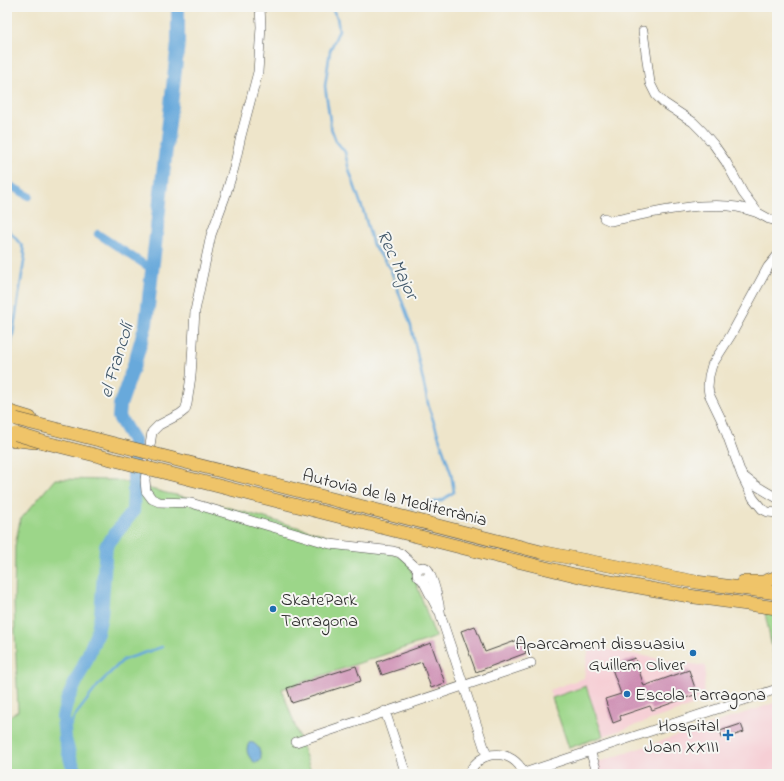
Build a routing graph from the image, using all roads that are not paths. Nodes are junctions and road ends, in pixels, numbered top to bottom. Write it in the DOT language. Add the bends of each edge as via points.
graph roads {
  1 [pos="260,7"];
  2 [pos="643,30"];
  3 [pos="758,213"];
  4 [pos="604,218"];
  5 [pos="777,221"];
  6 [pos="777,256"];
  7 [pos="12,415"];
  8 [pos="11,437"];
  9 [pos="742,476"];
  10 [pos="777,498"];
  11 [pos="777,513"];
  12 [pos="638,571"];
  13 [pos="777,577"];
  14 [pos="777,593"];
  15 [pos="777,608"];
  16 [pos="531,663"];
  17 [pos="464,686"];
  18 [pos="777,689"];
  19 [pos="385,712"];
  20 [pos="296,742"];
  21 [pos="590,751"];
  22 [pos="487,756"];
  23 [pos="406,774"];
  24 [pos="469,774"];
  25 [pos="524,774"];
  26 [pos="598,774"];
  1 -- 17 [label="street" via="258,72 234,168 210,235 195,311 187,404 185,410 152,432 145,480 146,492 158,502 191,503 330,544 400,553 418,568 417,575 426,576"];
  2 -- 3 [label="street" via="650,83 656,95 702,131 726,162 743,193"];
  3 -- 4 [label="street" via="737,207 718,206 673,210 611,221"];
  3 -- 5 [label="street"];
  6 -- 9 [label="street" via="768,267 731,336 712,365 709,376 709,394"];
  7 -- 12 [label="highway, Autovia de la Mediterrània, bridge" via="154,454 541,552"];
  8 -- 15 [label="highway, Autovia de la Mediterrània, bridge" via="43,442 584,577 695,597"];
  9 -- 10 [label="street"];
  9 -- 11 [label="street" via="758,506 768,512"];
  12 -- 13 [label="highway" via="738,582 763,582"];
  12 -- 14 [label="highway, Autovia de la Mediterrània"];
  16 -- 17 [label="street"];
  17 -- 19 [label="street"];
  17 -- 22 [label="street"];
  18 -- 21 [label="street"];
  19 -- 20 [label="street"];
  19 -- 23 [label="street"];
  21 -- 25 [label="street"];
  21 -- 26 [label="street"];
  22 -- 24 [label="street" via="474,764"];
  22 -- 25 [label="street" via="501,754 509,757 519,765"];
}
